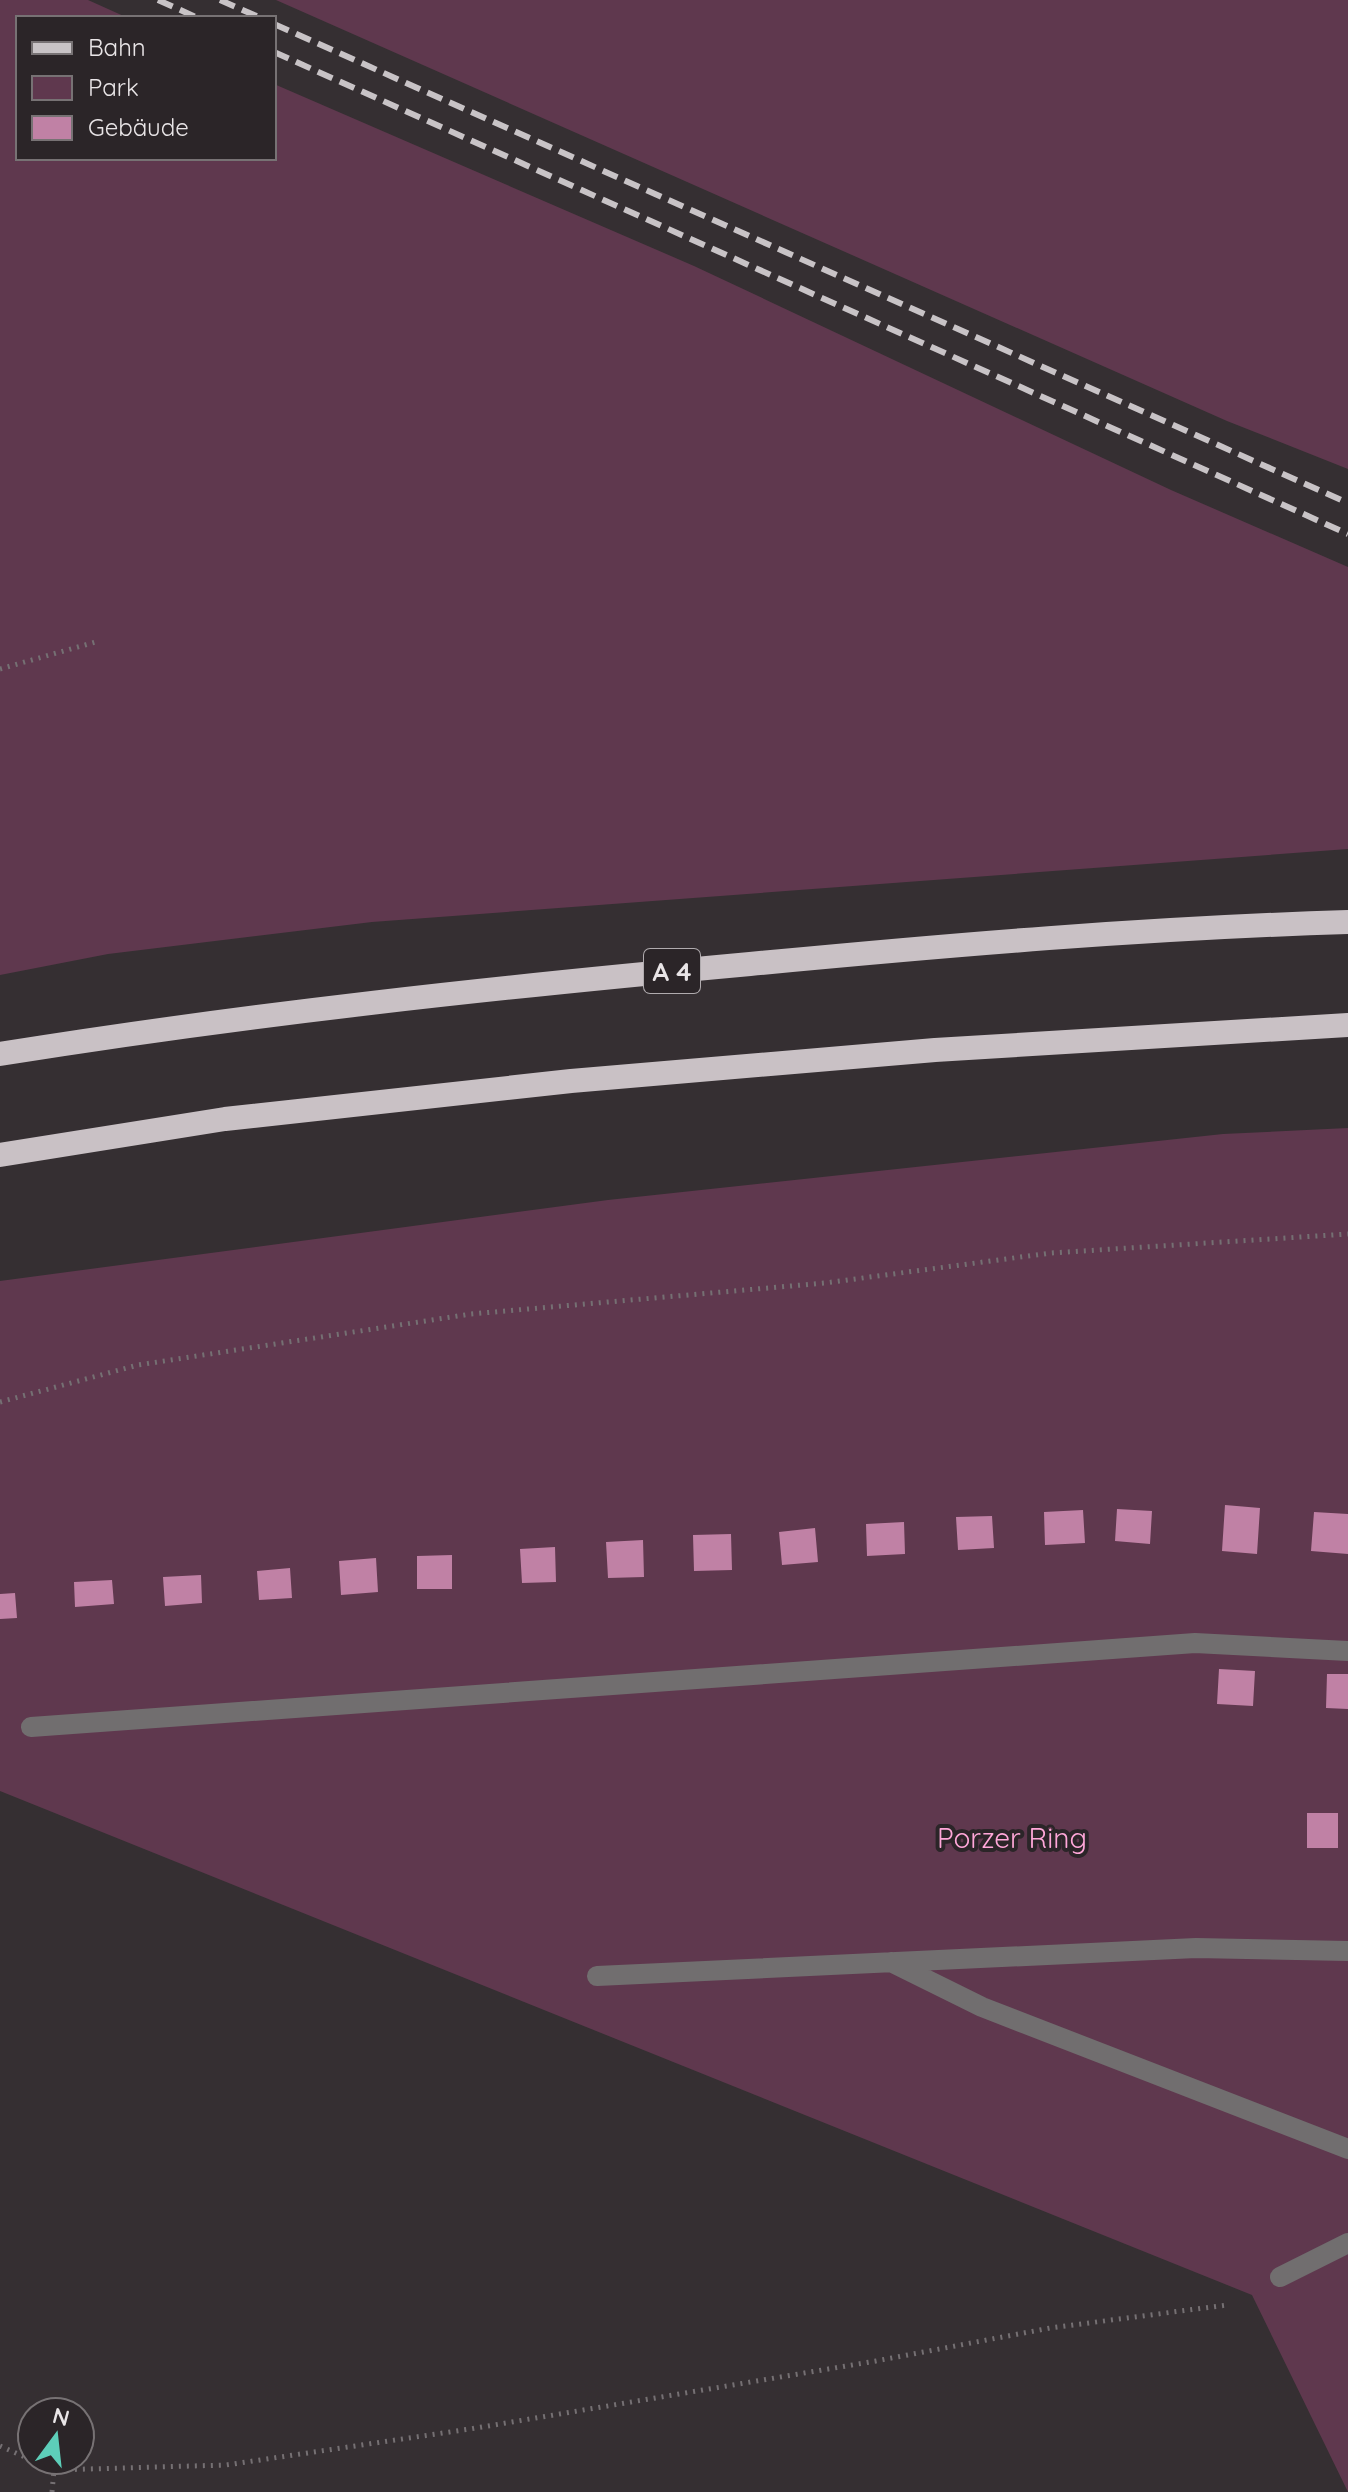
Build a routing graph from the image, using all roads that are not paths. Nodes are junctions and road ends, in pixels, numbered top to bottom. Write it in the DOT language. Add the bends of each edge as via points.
graph roads {
  1 [pos="1348,922"];
  2 [pos="1348,1025"];
  3 [pos="0,1054"];
  4 [pos="0,1155"];
  5 [pos="1348,1651"];
  6 [pos="31,1727"];
  7 [pos="1348,1951"];
  8 [pos="888,1960"];
  9 [pos="597,1976"];
  10 [pos="1348,2149"];
  11 [pos="1348,2243"];
  12 [pos="1280,2277"];
  1 -- 3 [label="highway, A 4" via="934,947 541,983 212,1020"];
  2 -- 4 [label="highway" via="967,1048 571,1081 225,1119"];
  5 -- 6 [label="lane" via="1195,1643"];
  7 -- 8 [label="lane" via="1196,1948"];
  8 -- 9 [label="lane"];
  8 -- 10 [label="lane" via="982,2007"];
  11 -- 12 [label="lane"];
}
